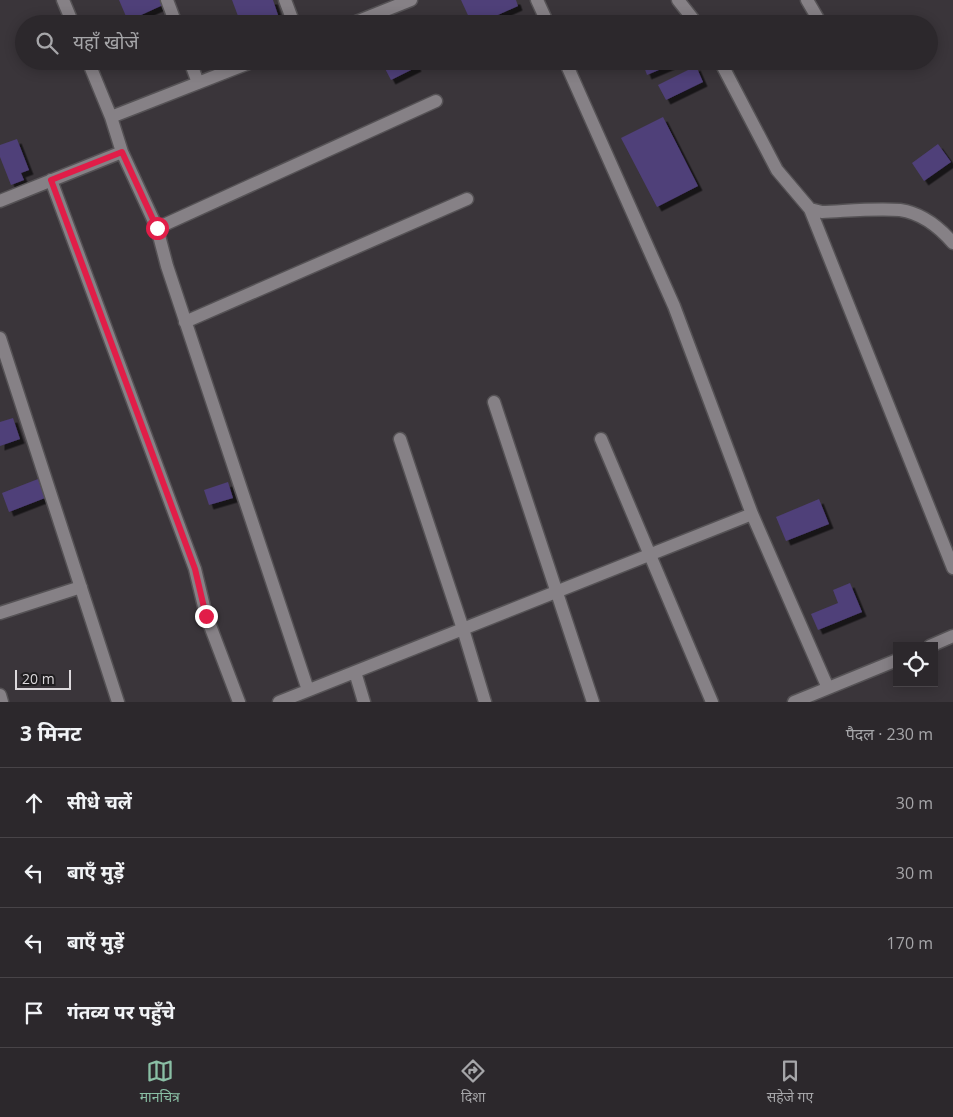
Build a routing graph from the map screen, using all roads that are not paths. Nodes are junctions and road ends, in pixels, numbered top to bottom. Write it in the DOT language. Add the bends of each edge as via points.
graph roads {
  1 [pos="63,0"];
  2 [pos="167,0"];
  3 [pos="285,0"];
  4 [pos="411,0"];
  5 [pos="537,0"];
  6 [pos="678,0"];
  7 [pos="807,0"];
  8 [pos="69,15"];
  9 [pos="173,15"];
  10 [pos="291,15"];
  11 [pos="374,15"];
  12 [pos="544,15"];
  13 [pos="690,15"];
  14 [pos="816,15"];
  15 [pos="92,70"];
  16 [pos="193,70"];
  17 [pos="231,70"];
  18 [pos="569,70"];
  19 [pos="725,70"];
  20 [pos="198,83"];
  21 [pos="436,101"];
  22 [pos="111,117"];
  23 [pos="122,152"];
  24 [pos="51,180"];
  25 [pos="467,199"];
  26 [pos="0,201"];
  27 [pos="810,209"];
  28 [pos="157,228"];
  29 [pos="953,243"];
  30 [pos="185,322"];
  31 [pos="0,338"];
  32 [pos="494,402"];
  33 [pos="400,439"];
  34 [pos="600,439"];
  35 [pos="752,514"];
  36 [pos="650,555"];
  37 [pos="953,568"];
  38 [pos="81,587"];
  39 [pos="556,592"];
  40 [pos="0,613"];
  41 [pos="463,629"];
  42 [pos="953,636"];
  43 [pos="938,643"];
  44 [pos="893,662"];
  45 [pos="355,672"];
  46 [pos="828,688"];
  47 [pos="308,690"];
  48 [pos="0,695"];
  49 [pos="2,702"];
  50 [pos="118,702"];
  51 [pos="239,702"];
  52 [pos="279,702"];
  53 [pos="364,702"];
  54 [pos="485,702"];
  55 [pos="593,702"];
  56 [pos="712,702"];
  57 [pos="794,702"];
  1 -- 8 [label="street"];
  2 -- 9 [label="street"];
  3 -- 10 [label="street"];
  4 -- 11 [label="street"];
  5 -- 12 [label="street"];
  6 -- 13 [label="street"];
  7 -- 14 [label="street"];
  15 -- 22 [label="street"];
  16 -- 20 [label="street"];
  17 -- 20 [label="street"];
  18 -- 35 [label="street" via="674,306"];
  19 -- 27 [label="street" via="777,170"];
  20 -- 22 [label="street"];
  21 -- 28 [label="street"];
  22 -- 23 [label="street"];
  23 -- 24 [label="street"];
  23 -- 28 [label="street"];
  24 -- 26 [label="street"];
  24 -- 51 [label="street" via="195,569 206,616"];
  25 -- 30 [label="street"];
  27 -- 29 [label="street" via="822,212 902,210 926,219"];
  27 -- 37 [label="street"];
  28 -- 30 [label="street"];
  30 -- 47 [label="street"];
  31 -- 38 [label="street"];
  32 -- 39 [label="street"];
  33 -- 41 [label="street"];
  34 -- 36 [label="street"];
  35 -- 36 [label="street"];
  35 -- 46 [label="street"];
  36 -- 39 [label="street"];
  36 -- 56 [label="street"];
  38 -- 40 [label="street"];
  38 -- 50 [label="street"];
  39 -- 41 [label="street"];
  39 -- 55 [label="street"];
  41 -- 45 [label="street"];
  41 -- 54 [label="street"];
  42 -- 43 [label="street"];
  44 -- 46 [label="street"];
  45 -- 47 [label="street"];
  45 -- 53 [label="street"];
  46 -- 57 [label="street"];
  47 -- 52 [label="street"];
  48 -- 49 [label="street"];
}
